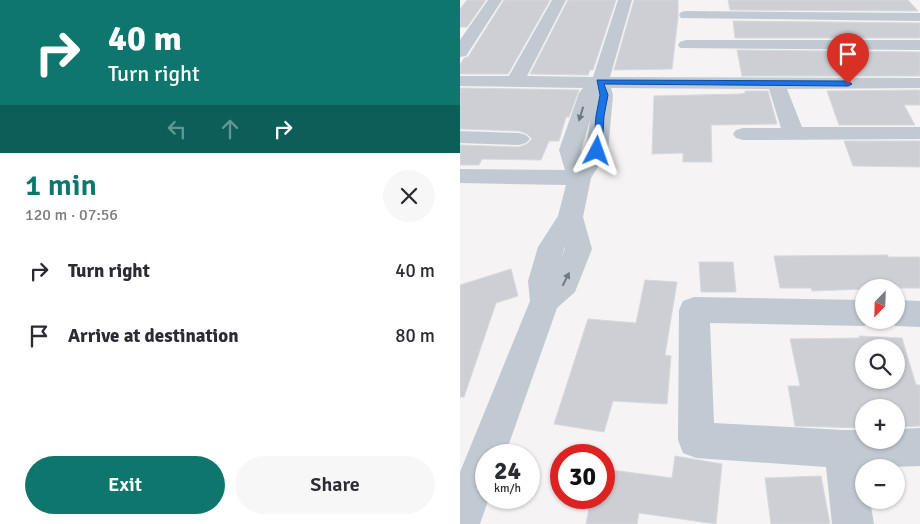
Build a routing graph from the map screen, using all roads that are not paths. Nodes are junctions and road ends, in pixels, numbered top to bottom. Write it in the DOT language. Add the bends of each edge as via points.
graph roads {
  1 [pos="495,0"];
  2 [pos="559,0"];
  3 [pos="625,0"];
  4 [pos="686,7"];
  5 [pos="920,17"];
  6 [pos="686,45"];
  7 [pos="920,45"];
  8 [pos="460,52"];
  9 [pos="460,81"];
  10 [pos="515,81"];
  11 [pos="600,82"];
  12 [pos="680,83"];
  13 [pos="920,83"];
  14 [pos="776,84"];
  15 [pos="920,133"];
  16 [pos="743,134"];
  17 [pos="794,134"];
  18 [pos="460,137"];
  19 [pos="519,138"];
  20 [pos="460,176"];
  21 [pos="579,178"];
  22 [pos="855,313"];
  23 [pos="905,313"];
  24 [pos="920,314"];
  25 [pos="920,447"];
  26 [pos="843,449"];
  27 [pos="460,522"];
  28 [pos="853,524"];
  1 -- 8 [label="street"];
  2 -- 10 [label="street"];
  3 -- 11 [label="street"];
  4 -- 5 [label="street"];
  4 -- 6 [label="street"];
  6 -- 7 [label="street"];
  6 -- 12 [label="street"];
  9 -- 10 [label="street"];
  10 -- 11 [label="street"];
  11 -- 12 [label="street"];
  11 -- 21 [label="street" via="604,95 597,151"];
  11 -- 21 [label="street, one-way" via="588,93 570,150"];
  12 -- 14 [label="street"];
  13 -- 14 [label="street"];
  14 -- 17 [label="street"];
  15 -- 17 [label="street"];
  16 -- 17 [label="street"];
  18 -- 19 [label="street"];
  20 -- 21 [label="street"];
  21 -- 27 [label="street" via="570,217 579,249 565,284 544,301"];
  22 -- 26 [label="street" via="694,310 696,440"];
  23 -- 24 [label="street"];
  25 -- 26 [label="street"];
  26 -- 28 [label="street"];
}
